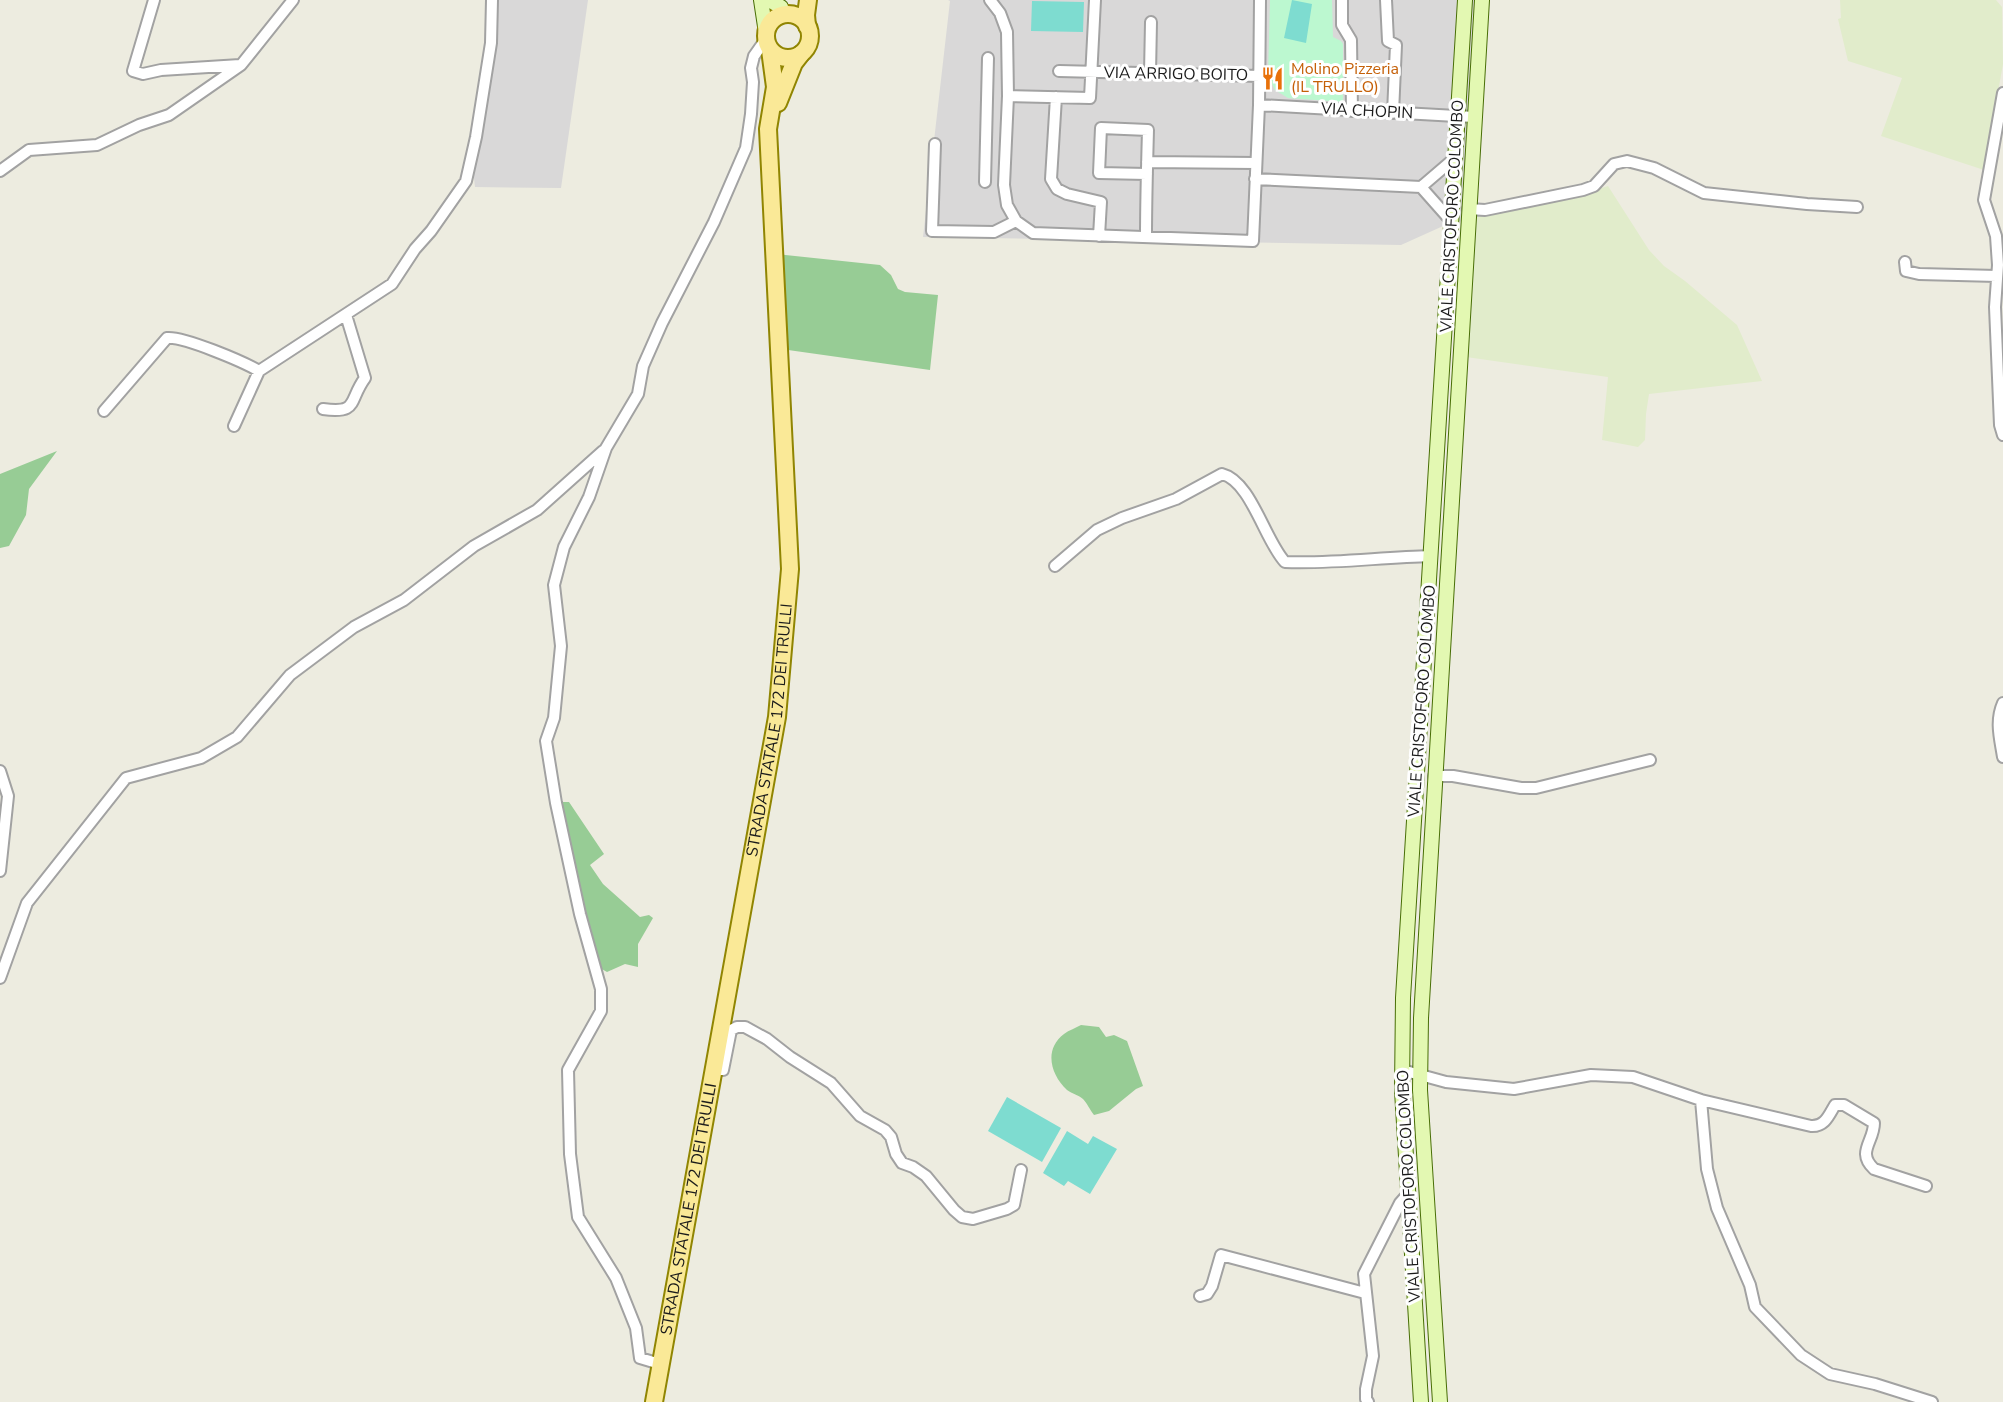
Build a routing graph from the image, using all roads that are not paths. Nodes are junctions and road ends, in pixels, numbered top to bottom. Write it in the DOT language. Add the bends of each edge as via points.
graph roads {
  1 [pos="154,0"];
  2 [pos="293,0"];
  3 [pos="492,0"];
  4 [pos="761,0"];
  5 [pos="808,0"];
  6 [pos="990,0"];
  7 [pos="1095,0"];
  8 [pos="1260,0"];
  9 [pos="1342,0"];
  10 [pos="1386,0"];
  11 [pos="1466,0"];
  12 [pos="1482,0"];
  13 [pos="785,8"];
  14 [pos="1151,22"];
  15 [pos="807,26"];
  16 [pos="777,50"];
  17 [pos="988,58"];
  18 [pos="241,65"];
  19 [pos="1059,71"];
  20 [pos="1092,72"];
  21 [pos="1150,73"];
  22 [pos="1260,76"];
  23 [pos="753,82"];
  24 [pos="2003,93"];
  25 [pos="1008,96"];
  26 [pos="1056,97"];
  27 [pos="1259,105"];
  28 [pos="1352,111"];
  29 [pos="1393,113"];
  30 [pos="1457,116"];
  31 [pos="1474,117"];
  32 [pos="768,129"];
  33 [pos="935,144"];
  34 [pos="986,150"];
  35 [pos="1006,150"];
  36 [pos="1456,157"];
  37 [pos="1147,162"];
  38 [pos="1256,163"];
  39 [pos="0,171"];
  40 [pos="1147,174"];
  41 [pos="1255,179"];
  42 [pos="986,182"];
  43 [pos="1421,187"];
  44 [pos="1857,207"];
  45 [pos="1468,209"];
  46 [pos="1016,221"];
  47 [pos="1452,222"];
  48 [pos="1099,236"];
  49 [pos="1146,237"];
  50 [pos="1905,262"];
  51 [pos="1998,276"];
  52 [pos="346,315"];
  53 [pos="259,371"];
  54 [pos="323,409"];
  55 [pos="104,411"];
  56 [pos="234,426"];
  57 [pos="2003,435"];
  58 [pos="606,448"];
  59 [pos="1435,483"];
  60 [pos="1452,484"];
  61 [pos="1431,556"];
  62 [pos="1055,566"];
  63 [pos="2003,703"];
  64 [pos="2003,757"];
  65 [pos="1650,760"];
  66 [pos="0,771"];
  67 [pos="1434,776"];
  68 [pos="0,871"];
  69 [pos="0,978"];
  70 [pos="714,1070"];
  71 [pos="1402,1070"];
  72 [pos="1419,1073"];
  73 [pos="1701,1100"];
  74 [pos="1021,1170"];
  75 [pos="1926,1186"];
  76 [pos="1408,1194"];
  77 [pos="1365,1293"];
  78 [pos="1200,1296"];
  79 [pos="660,1364"];
  80 [pos="654,1402"];
  81 [pos="1368,1402"];
  82 [pos="1421,1402"];
  83 [pos="1440,1402"];
  84 [pos="1932,1402"];
  1 -- 18 [label="street" via="133,71 143,74"];
  2 -- 18 [label="street"];
  3 -- 52 [label="street" via="491,44 466,181 392,284"];
  4 -- 16 [label="main road"];
  5 -- 15 [label="main road"];
  6 -- 25 [label="street" via="1007,32"];
  7 -- 20 [label="street, VIA ARRIGO BOITO"];
  8 -- 22 [label="street"];
  9 -- 28 [label="street" via="1342,25 1351,40"];
  10 -- 29 [label="street" via="1388,41 1396,45"];
  11 -- 30 [label="main road, VIALE CRISTOFORO COLOMBO"];
  12 -- 31 [label="main road, VIALE CRISTOFORO COLOMBO"];
  13 -- 15 [label="main road"];
  13 -- 16 [label="main road" via="771,22"];
  14 -- 21 [label="street"];
  15 -- 16 [label="main road" via="809,41"];
  16 -- 23 [label="street"];
  16 -- 23 [label="street" via="754,56"];
  16 -- 32 [label="main road, STRADA STATALE 172 DEI TRULLI"];
  16 -- 32 [label="main road" via="794,63"];
  17 -- 34 [label="street"];
  18 -- 39 [label="street" via="170,115 97,146 29,150"];
  19 -- 20 [label="street, VIA ARRIGO BOITO"];
  20 -- 21 [label="street, VIA ARRIGO BOITO"];
  20 -- 26 [label="street, VIA ARRIGO BOITO" via="1090,98"];
  21 -- 22 [label="street, VIA ARRIGO BOITO"];
  22 -- 27 [label="street"];
  23 -- 58 [label="street" via="746,148 648,355 639,394"];
  24 -- 51 [label="street" via="1984,200 1996,236"];
  25 -- 26 [label="street, VIA ARRIGO BOITO"];
  25 -- 35 [label="street"];
  26 -- 48 [label="street" via="1051,179 1057,189 1067,194 1101,202"];
  27 -- 28 [label="street, VIA CHOPIN"];
  27 -- 38 [label="street"];
  28 -- 29 [label="street, VIA CHOPIN"];
  29 -- 30 [label="street, VIA CHOPIN"];
  30 -- 31 [label="street, VIA CHOPIN"];
  30 -- 36 [label="main road, VIALE CRISTOFORO COLOMBO"];
  31 -- 45 [label="main road, VIALE CRISTOFORO COLOMBO"];
  32 -- 70 [label="main road, STRADA STATALE 172 DEI TRULLI" via="790,569 777,717"];
  33 -- 46 [label="street" via="932,231 994,232"];
  34 -- 35 [label="street"];
  34 -- 42 [label="street"];
  35 -- 46 [label="street" via="1004,185 1007,205"];
  36 -- 43 [label="street"];
  36 -- 47 [label="main road, VIALE CRISTOFORO COLOMBO"];
  37 -- 38 [label="street"];
  37 -- 40 [label="street"];
  37 -- 40 [label="street" via="1148,130 1101,128 1099,173"];
  38 -- 41 [label="street"];
  40 -- 49 [label="street"];
  41 -- 43 [label="street"];
  41 -- 49 [label="street" via="1253,240"];
  43 -- 47 [label="street"];
  44 -- 45 [label="street" via="1704,193 1654,168 1627,161 1614,164 1594,186 1583,190 1485,210"];
  45 -- 60 [label="main road, VIALE CRISTOFORO COLOMBO"];
  46 -- 48 [label="street" via="1033,234"];
  47 -- 59 [label="main road, VIALE CRISTOFORO COLOMBO"];
  48 -- 49 [label="street"];
  50 -- 51 [label="street" via="1906,271 1919,274"];
  51 -- 57 [label="street" via="1995,306"];
  52 -- 53 [label="street"];
  52 -- 54 [label="street" via="365,378 346,410"];
  53 -- 55 [label="street" via="197,345 167,338"];
  53 -- 56 [label="street"];
  58 -- 69 [label="street" via="537,510 474,546 404,600 354,627 290,675 237,737 201,758 126,778 27,903"];
  58 -- 79 [label="street" via="589,497 564,547 554,585 561,646 554,718 546,741 580,914 601,990 601,1011 568,1070 570,1154 578,1217 616,1278 636,1328 640,1358"];
  59 -- 60 [label="street"];
  59 -- 61 [label="main road, VIALE CRISTOFORO COLOMBO"];
  60 -- 67 [label="main road, VIALE CRISTOFORO COLOMBO"];
  61 -- 62 [label="street" via="1285,562 1250,501 1230,476 1222,474 1176,499 1097,530"];
  61 -- 71 [label="main road, VIALE CRISTOFORO COLOMBO" via="1403,998"];
  63 -- 64 [label="street" via="1998,725"];
  65 -- 67 [label="street" via="1536,788"];
  66 -- 68 [label="street" via="8,796"];
  67 -- 72 [label="main road, VIALE CRISTOFORO COLOMBO"];
  70 -- 74 [label="street" via="723,1070 731,1030 745,1027 767,1039 831,1083 860,1116 885,1130 902,1163 926,1176 962,1217 973,1219 1014,1205"];
  70 -- 79 [label="main road, STRADA STATALE 172 DEI TRULLI"];
  71 -- 72 [label="street"];
  71 -- 76 [label="main road, VIALE CRISTOFORO COLOMBO"];
  72 -- 73 [label="street" via="1446,1082 1514,1089 1591,1075 1633,1077"];
  72 -- 83 [label="main road, VIALE CRISTOFORO COLOMBO"];
  73 -- 75 [label="street" via="1812,1126 1827,1120 1835,1105 1844,1105 1874,1123 1865,1157 1874,1169"];
  73 -- 84 [label="street" via="1707,1169 1717,1208 1750,1285 1755,1307 1802,1355 1830,1374"];
  76 -- 77 [label="street" via="1364,1274"];
  76 -- 82 [label="main road, VIALE CRISTOFORO COLOMBO"];
  77 -- 78 [label="street" via="1221,1255 1212,1286"];
  77 -- 81 [label="street" via="1373,1356 1366,1389"];
  79 -- 80 [label="main road, STRADA STATALE 172 DEI TRULLI"];
}
